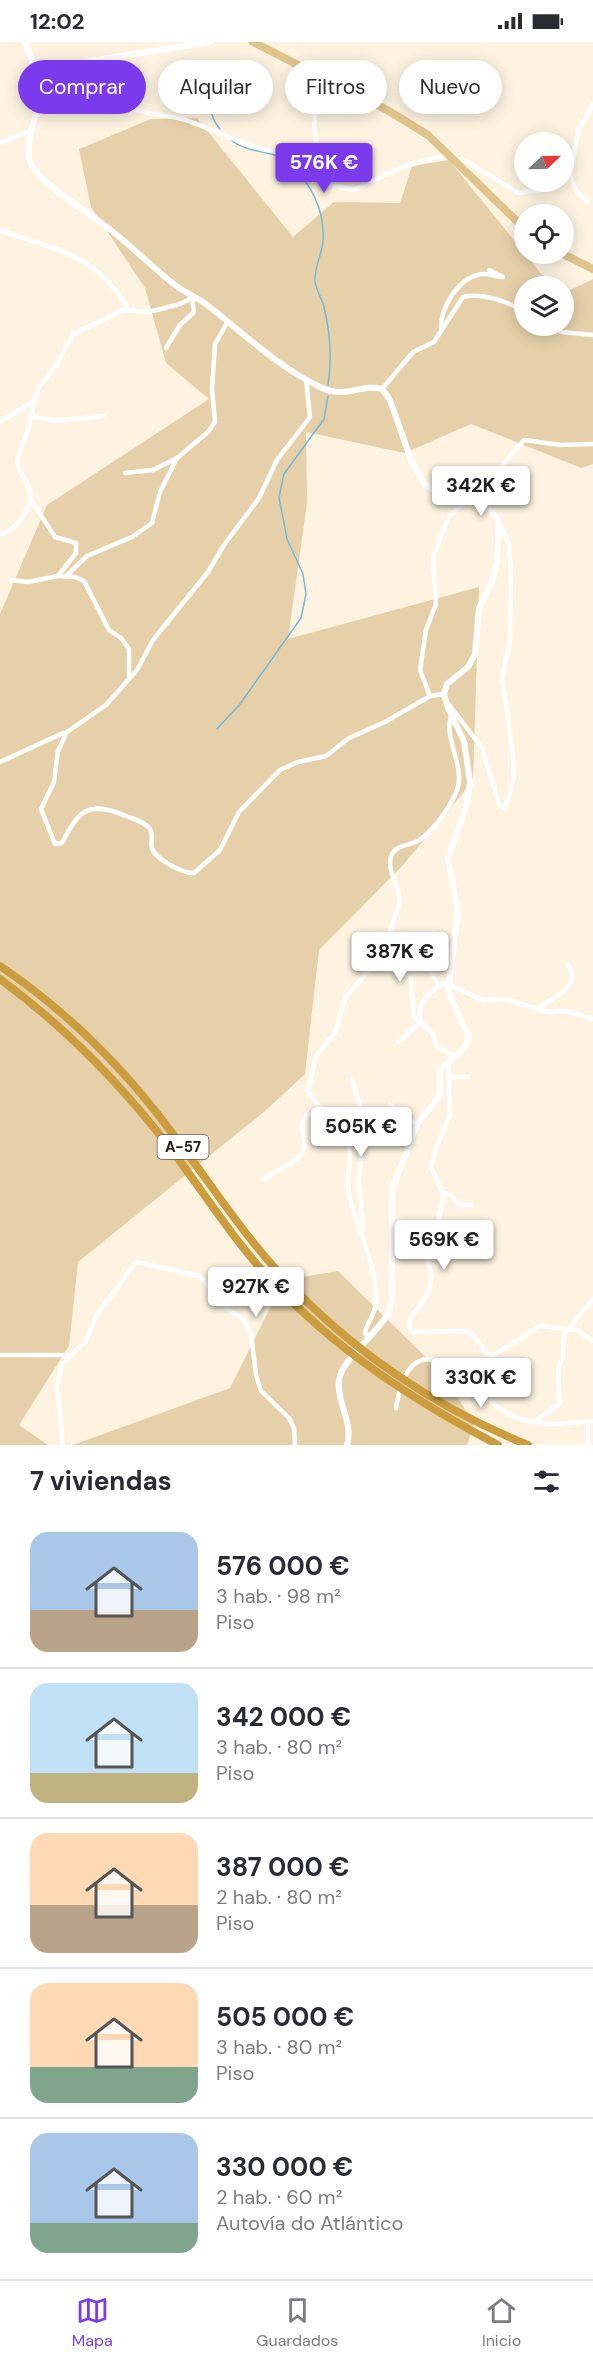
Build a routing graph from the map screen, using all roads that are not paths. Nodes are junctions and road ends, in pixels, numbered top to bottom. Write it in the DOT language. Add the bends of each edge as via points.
graph roads {
  1 [pos="26,42"];
  2 [pos="210,42"];
  3 [pos="253,42"];
  4 [pos="32,60"];
  5 [pos="95,60"];
  6 [pos="288,60"];
  7 [pos="593,104"];
  8 [pos="387,111"];
  9 [pos="146,113"];
  10 [pos="38,114"];
  11 [pos="315,114"];
  12 [pos="32,130"];
  13 [pos="0,143"];
  14 [pos="314,147"];
  15 [pos="574,150"];
  16 [pos="452,157"];
  17 [pos="574,186"];
  18 [pos="514,191"];
  19 [pos="588,201"];
  20 [pos="514,220"];
  21 [pos="0,230"];
  22 [pos="574,260"];
  23 [pos="593,269"];
  24 [pos="489,270"];
  25 [pos="193,298"];
  26 [pos="514,307"];
  27 [pos="130,311"];
  28 [pos="227,323"];
  29 [pos="441,329"];
  30 [pos="574,333"];
  31 [pos="593,335"];
  32 [pos="166,348"];
  33 [pos="306,379"];
  34 [pos="382,389"];
  35 [pos="33,402"];
  36 [pos="30,416"];
  37 [pos="103,416"];
  38 [pos="0,422"];
  39 [pos="593,444"];
  40 [pos="177,458"];
  41 [pos="125,473"];
  42 [pos="30,498"];
  43 [pos="467,500"];
  44 [pos="481,504"];
  45 [pos="499,520"];
  46 [pos="0,534"];
  47 [pos="58,576"];
  48 [pos="66,576"];
  49 [pos="11,580"];
  50 [pos="129,677"];
  51 [pos="430,696"];
  52 [pos="445,697"];
  53 [pos="452,715"];
  54 [pos="64,734"];
  55 [pos="0,762"];
  56 [pos="391,927"];
  57 [pos="433,932"];
  58 [pos="567,964"];
  59 [pos="0,966"];
  60 [pos="0,979"];
  61 [pos="448,983"];
  62 [pos="439,986"];
  63 [pos="537,1009"];
  64 [pos="593,1018"];
  65 [pos="421,1022"];
  66 [pos="398,1042"];
  67 [pos="451,1057"];
  68 [pos="447,1077"];
  69 [pos="468,1077"];
  70 [pos="352,1079"];
  71 [pos="390,1104"];
  72 [pos="333,1124"];
  73 [pos="417,1125"];
  74 [pos="264,1179"];
  75 [pos="443,1193"];
  76 [pos="471,1205"];
  77 [pos="362,1232"];
  78 [pos="593,1299"];
  79 [pos="568,1328"];
  80 [pos="369,1339"];
  81 [pos="593,1341"];
  82 [pos="0,1355"];
  83 [pos="71,1355"];
  84 [pos="396,1408"];
  85 [pos="535,1421"];
  86 [pos="590,1422"];
  87 [pos="63,1445"];
  88 [pos="295,1445"];
  89 [pos="347,1445"];
  90 [pos="498,1445"];
  91 [pos="528,1445"];
  92 [pos="588,1445"];
  1 -- 4 [label="street"];
  2 -- 5 [label="street"];
  3 -- 6 [label="main road"];
  7 -- 15 [label="street" via="578,131"];
  8 -- 16 [label="main road"];
  9 -- 14 [label="street" via="191,121 240,143 274,152 295,153"];
  10 -- 12 [label="street"];
  11 -- 14 [label="street"];
  12 -- 13 [label="street"];
  12 -- 25 [label="street" via="28,155 38,174"];
  14 -- 16 [label="street" via="309,163 314,178 348,189 365,186 405,166"];
  16 -- 18 [label="street" via="464,160"];
  16 -- 20 [label="main road"];
  17 -- 19 [label="street"];
  21 -- 27 [label="street" via="85,260 108,281"];
  22 -- 23 [label="main road"];
  24 -- 29 [label="street" via="503,277 484,273 469,279 447,302"];
  25 -- 27 [label="street" via="149,312"];
  25 -- 28 [label="street" via="207,304"];
  25 -- 32 [label="street" via="192,316 180,325"];
  26 -- 29 [label="street" via="469,296 459,300"];
  27 -- 35 [label="street" via="115,313 72,334"];
  28 -- 33 [label="street"];
  28 -- 40 [label="street" via="215,344 215,422"];
  29 -- 34 [label="street" via="434,342 413,352"];
  30 -- 31 [label="street"];
  33 -- 34 [label="street" via="339,393"];
  33 -- 50 [label="street" via="310,417 281,454 259,498 208,572 165,624"];
  34 -- 43 [label="street" via="390,400 411,460 425,483 436,492"];
  35 -- 36 [label="street"];
  35 -- 38 [label="street"];
  36 -- 37 [label="street" via="56,421"];
  36 -- 42 [label="street" via="17,463 26,478"];
  39 -- 44 [label="street" via="524,440 498,470"];
  40 -- 41 [label="street" via="153,470"];
  40 -- 48 [label="street" via="160,492 152,523 132,537 87,556"];
  42 -- 46 [label="street" via="18,524"];
  42 -- 47 [label="street" via="55,537 74,541 77,546 73,558"];
  43 -- 44 [label="street"];
  43 -- 51 [label="street" via="449,517 433,557 435,604 426,630 420,670"];
  44 -- 45 [label="street"];
  45 -- 52 [label="street" via="497,564 479,608 475,654 468,667 447,684"];
  45 -- 52 [label="street" via="509,544 511,576 510,641 502,678 514,778 505,808 499,804 482,748"];
  47 -- 48 [label="street"];
  47 -- 49 [label="street" via="28,582"];
  48 -- 50 [label="street" via="84,581 109,630 126,642 131,655"];
  50 -- 54 [label="street" via="106,705"];
  51 -- 52 [label="street"];
  51 -- 54 [label="street" via="349,738 332,753 298,762 274,775 239,813 220,850 190,873 175,868 155,853 148,827 97,807 80,814 62,843 55,844 41,809 57,773"];
  52 -- 53 [label="street"];
  53 -- 56 [label="street" via="449,730 458,788 420,840 395,850 391,856 401,898"];
  53 -- 61 [label="street" via="465,741 470,782 466,807 448,858 458,912"];
  54 -- 55 [label="street"];
  56 -- 65 [label="street" via="411,980 412,1012"];
  56 -- 72 [label="street" via="379,959 345,998 335,1033 313,1065 308,1091 332,1116"];
  57 -- 62 [label="street" via="430,970"];
  58 -- 63 [label="street" via="572,980 569,989"];
  59 -- 91 [label="highway, A-57" via="58,1011 125,1076 170,1129 263,1254 315,1309 415,1386 478,1423"];
  60 -- 90 [label="highway, A-57" via="116,1082 257,1265 307,1317 344,1350 408,1395"];
  61 -- 62 [label="street"];
  61 -- 63 [label="street" via="483,1000 512,1000"];
  61 -- 67 [label="street" via="450,997 469,1037 465,1047"];
  62 -- 65 [label="street" via="426,997 419,1015"];
  63 -- 64 [label="street"];
  65 -- 66 [label="street"];
  65 -- 67 [label="street" via="432,1032 437,1047"];
  67 -- 68 [label="street"];
  67 -- 73 [label="street" via="440,1070 437,1100"];
  68 -- 69 [label="street"];
  68 -- 75 [label="street" via="450,1115 431,1167"];
  70 -- 77 [label="street" via="360,1106"];
  71 -- 73 [label="street"];
  72 -- 74 [label="street" via="317,1114 306,1115 301,1124 305,1145 300,1156"];
  72 -- 77 [label="street" via="348,1143 349,1192"];
  73 -- 80 [label="street" via="392,1189 392,1300 389,1312"];
  75 -- 76 [label="street" via="450,1194 460,1205"];
  75 -- 79 [label="street" via="436,1228 425,1245 433,1275 424,1300 410,1318 412,1332 466,1331 487,1354 494,1355 540,1326"];
  77 -- 80 [label="street" via="375,1278 376,1304 365,1333"];
  78 -- 79 [label="street"];
  79 -- 81 [label="street"];
  79 -- 85 [label="street" via="558,1369 560,1404"];
  80 -- 89 [label="street" via="349,1361 339,1380 348,1426"];
  82 -- 83 [label="street"];
  83 -- 87 [label="street" via="62,1364 57,1386"];
  83 -- 88 [label="street" via="86,1341 96,1316 136,1262 200,1276 248,1326 261,1391 289,1418"];
  84 -- 85 [label="street" via="396,1397 408,1370 421,1358 430,1358 449,1367 507,1413"];
  85 -- 86 [label="street" via="565,1426"];
  86 -- 92 [label="street"];
}
